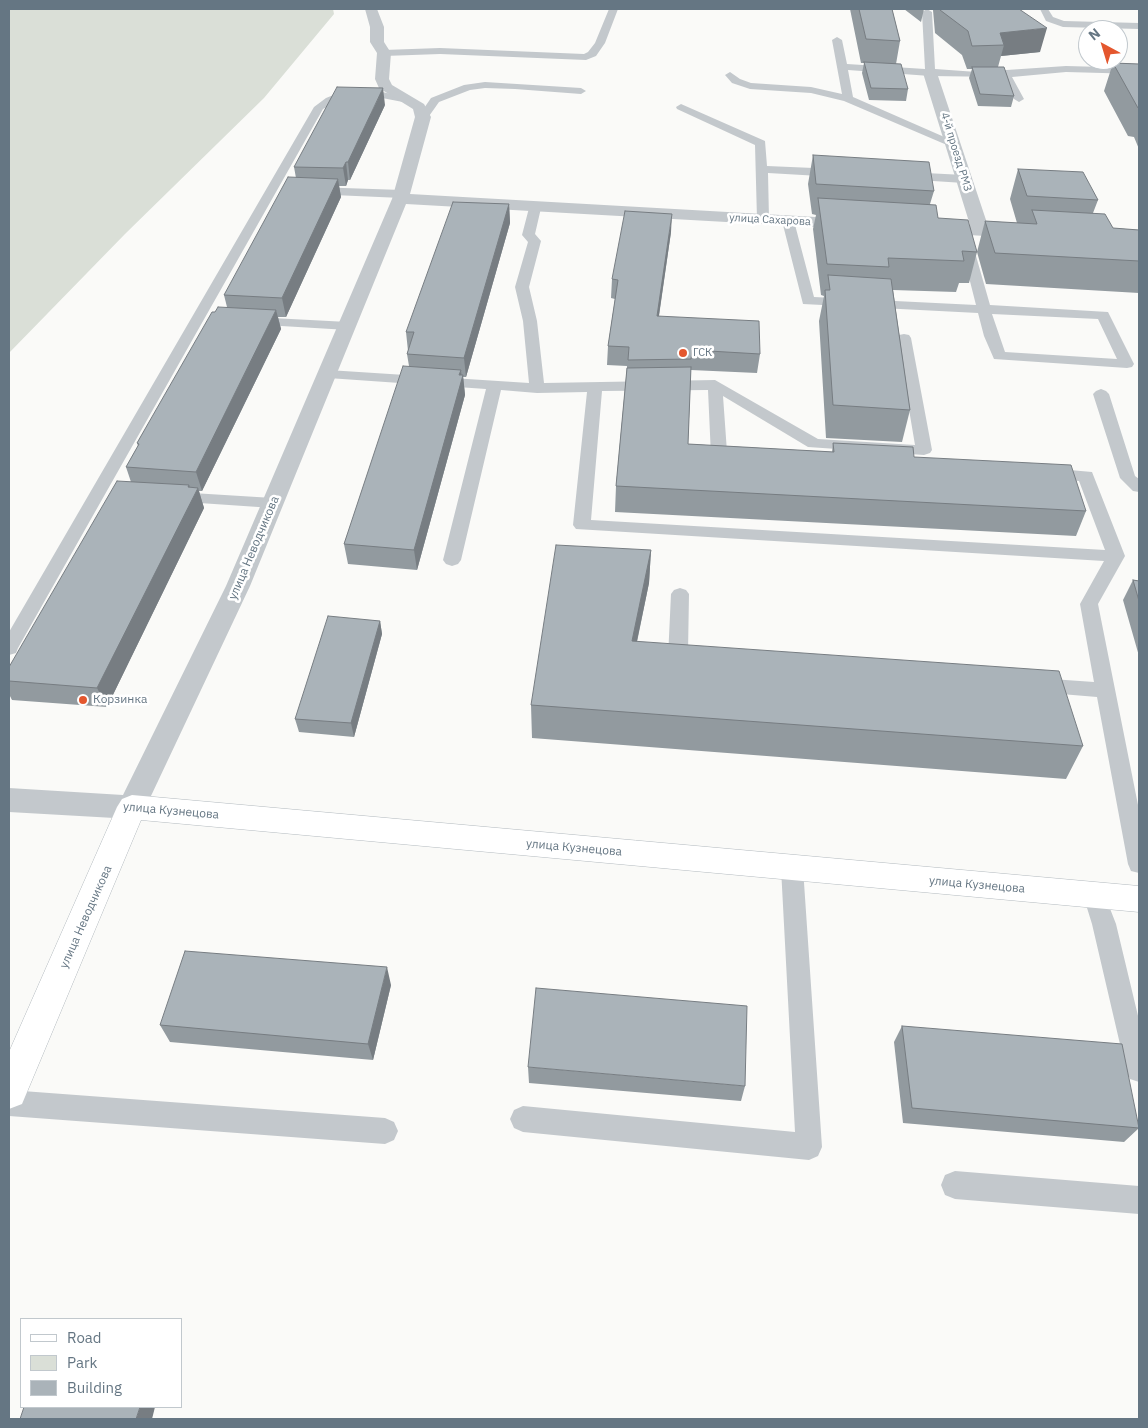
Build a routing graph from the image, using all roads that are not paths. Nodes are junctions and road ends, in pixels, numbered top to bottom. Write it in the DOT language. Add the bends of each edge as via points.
graph roads {
  1 [pos="370,9"];
  2 [pos="612,9"];
  3 [pos="1044,9"];
  4 [pos="927,12"];
  5 [pos="1139,26"];
  6 [pos="837,40"];
  7 [pos="384,53"];
  8 [pos="842,67"];
  9 [pos="1139,71"];
  10 [pos="930,73"];
  11 [pos="1006,74"];
  12 [pos="730,75"];
  13 [pos="581,91"];
  14 [pos="848,99"];
  15 [pos="1019,99"];
  16 [pos="408,100"];
  17 [pos="681,107"];
  18 [pos="423,117"];
  19 [pos="954,145"];
  20 [pos="762,169"];
  21 [pos="848,173"];
  22 [pos="896,176"];
  23 [pos="964,179"];
  24 [pos="272,189"];
  25 [pos="401,196"];
  26 [pos="535,208"];
  27 [pos="763,219"];
  28 [pos="788,221"];
  29 [pos="866,225"];
  30 [pos="914,228"];
  31 [pos="963,230"];
  32 [pos="981,231"];
  33 [pos="1040,234"];
  34 [pos="984,308"];
  35 [pos="197,319"];
  36 [pos="216,320"];
  37 [pos="235,320"];
  38 [pos="348,326"];
  39 [pos="904,338"];
  40 [pos="328,374"];
  41 [pos="715,385"];
  42 [pos="494,386"];
  43 [pos="537,388"];
  44 [pos="595,388"];
  45 [pos="1101,394"];
  46 [pos="749,458"];
  47 [pos="1026,472"];
  48 [pos="1139,487"];
  49 [pos="98,492"];
  50 [pos="117,494"];
  51 [pos="156,496"];
  52 [pos="273,503"];
  53 [pos="1116,556"];
  54 [pos="452,560"];
  55 [pos="680,594"];
  56 [pos="9,648"];
  57 [pos="707,660"];
  58 [pos="1019,684"];
  59 [pos="1107,690"];
  60 [pos="9,800"];
  61 [pos="132,807"];
  62 [pos="1139,864"];
  63 [pos="792,868"];
  64 [pos="1094,895"];
  65 [pos="1139,899"];
  66 [pos="1139,1070"];
  67 [pos="9,1092"];
  68 [pos="9,1103"];
  69 [pos="523,1119"];
  70 [pos="385,1131"];
  71 [pos="955,1185"];
  72 [pos="1139,1200"];
  1 -- 7 [label="street" via="377,27 377,42"];
  2 -- 7 [label="lane" via="600,43 586,57 440,51"];
  3 -- 5 [label="lane" via="1049,19 1063,24"];
  4 -- 10 [label="lane"];
  6 -- 8 [label="lane"];
  7 -- 16 [label="street" via="382,78 386,88"];
  8 -- 10 [label="lane"];
  8 -- 14 [label="lane"];
  9 -- 11 [label="lane" via="1066,69"];
  10 -- 11 [label="lane"];
  10 -- 19 [label="street, 4-й проезд РМЗ"];
  11 -- 15 [label="lane"];
  12 -- 14 [label="lane" via="750,86 811,90"];
  13 -- 18 [label="lane" via="468,87 434,100"];
  14 -- 19 [label="lane"];
  16 -- 18 [label="street" via="419,107"];
  16 -- 24 [label="lane" via="383,95 357,95 340,96 324,103"];
  17 -- 20 [label="lane" via="761,143"];
  18 -- 25 [label="street, улица Неводчикова"];
  19 -- 23 [label="street, 4-й проезд РМЗ"];
  20 -- 21 [label="lane"];
  20 -- 27 [label="lane"];
  22 -- 23 [label="lane"];
  23 -- 32 [label="street, 4-й проезд РМЗ"];
  24 -- 25 [label="lane"];
  24 -- 35 [label="lane"];
  25 -- 26 [label="street, улица Сахарова"];
  25 -- 38 [label="street, улица Неводчикова"];
  26 -- 27 [label="street, улица Сахарова"];
  26 -- 43 [label="lane" via="528,235 535,241 522,287 530,321"];
  27 -- 28 [label="street, улица Сахарова"];
  28 -- 29 [label="street, улица Сахарова"];
  28 -- 34 [label="lane" via="808,301"];
  30 -- 31 [label="street"];
  31 -- 32 [label="street"];
  31 -- 34 [label="lane"];
  32 -- 33 [label="street"];
  34 -- 34 [label="lane" via="1102,315 1128,364 999,356"];
  35 -- 36 [label="lane"];
  35 -- 49 [label="lane"];
  37 -- 38 [label="lane"];
  38 -- 40 [label="street, улица Неводчикова"];
  39 -- 41 [label="lane" via="924,450 814,444"];
  40 -- 42 [label="lane"];
  40 -- 52 [label="street, улица Неводчикова"];
  41 -- 44 [label="lane"];
  41 -- 46 [label="lane" via="719,456"];
  42 -- 43 [label="lane"];
  42 -- 54 [label="lane"];
  43 -- 44 [label="lane"];
  44 -- 53 [label="lane" via="582,525"];
  45 -- 48 [label="lane" via="1128,478"];
  47 -- 53 [label="lane" via="1086,476"];
  49 -- 50 [label="lane"];
  49 -- 56 [label="lane"];
  51 -- 52 [label="lane"];
  52 -- 61 [label="street, улица Неводчикова" via="238,586"];
  53 -- 59 [label="lane" via="1089,604"];
  55 -- 57 [label="lane" via="678,658"];
  58 -- 59 [label="lane"];
  59 -- 62 [label="lane"];
  60 -- 61 [label="street, улица Кузнецова"];
  61 -- 63 [label="main road, улица Кузнецова"];
  61 -- 67 [label="main road, улица Неводчикова"];
  63 -- 64 [label="main road, улица Кузнецова"];
  63 -- 69 [label="lane" via="810,1147"];
  64 -- 65 [label="main road, улица Кузнецова"];
  64 -- 66 [label="lane"];
  68 -- 70 [label="lane"];
  71 -- 72 [label="lane"];
}
